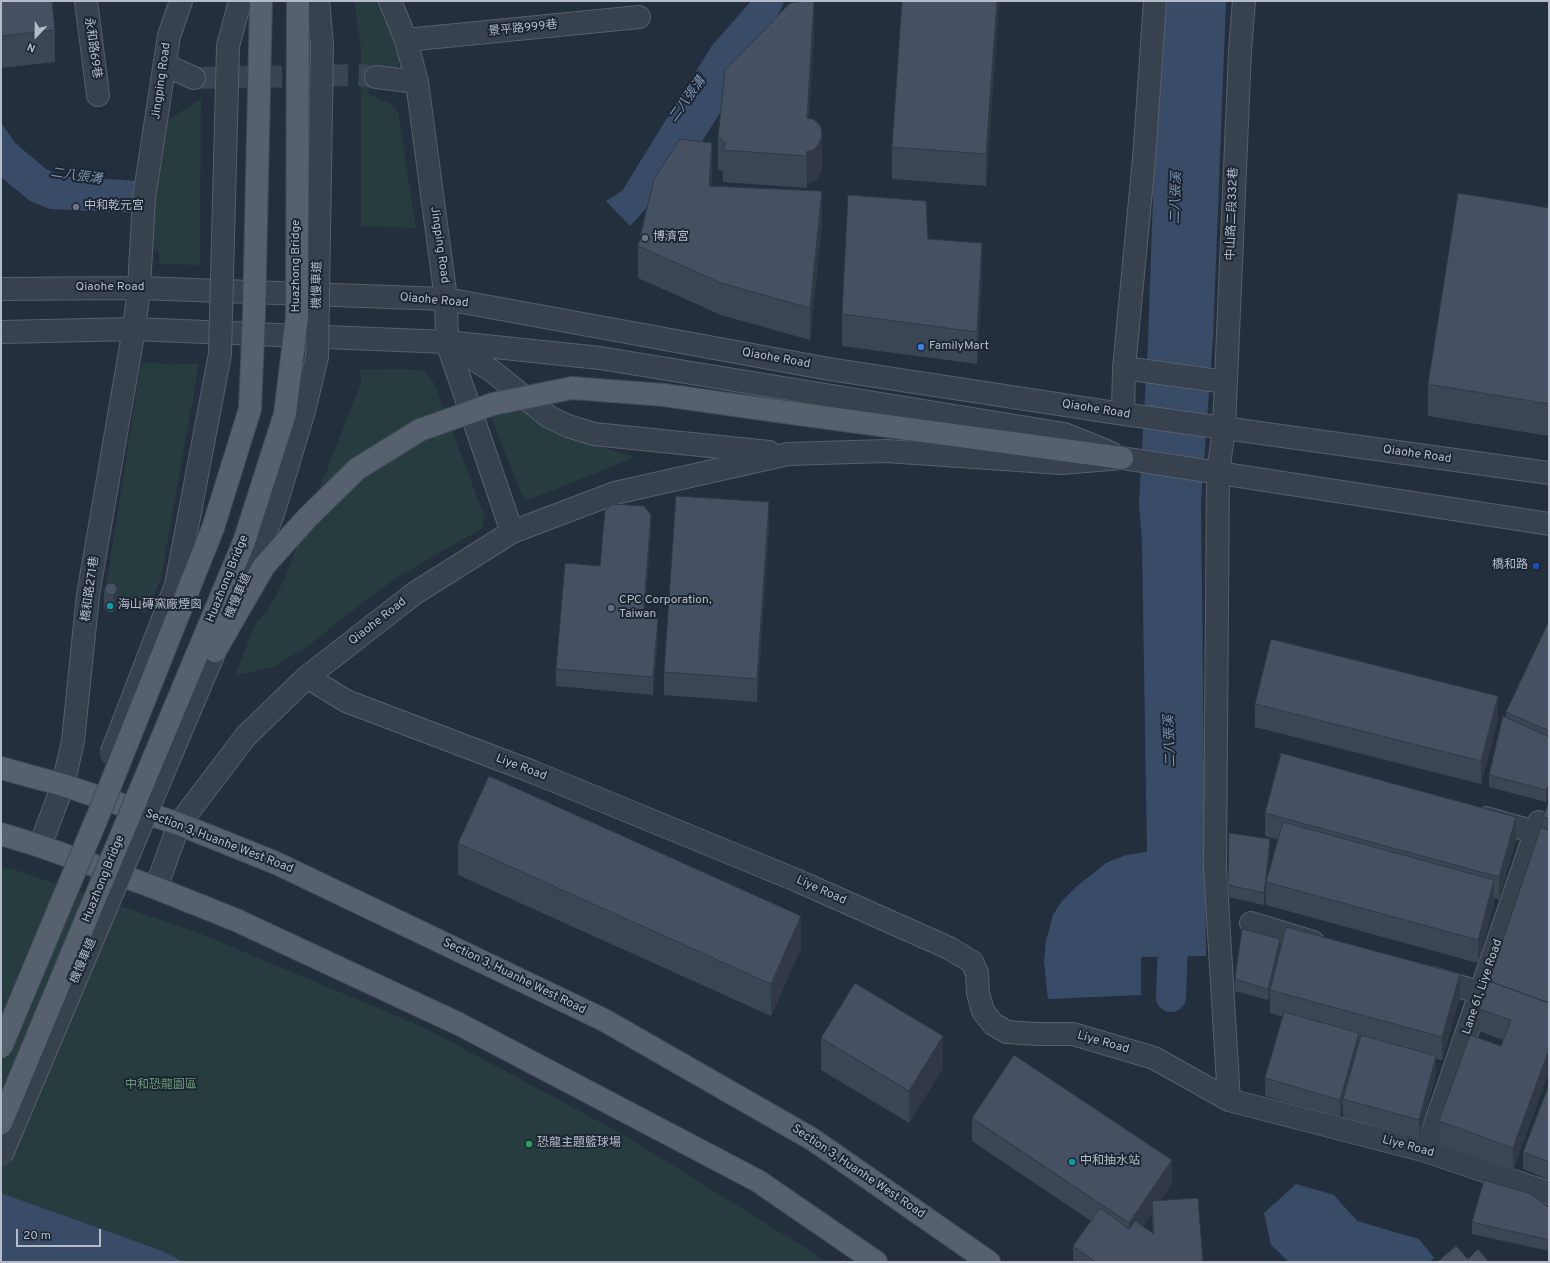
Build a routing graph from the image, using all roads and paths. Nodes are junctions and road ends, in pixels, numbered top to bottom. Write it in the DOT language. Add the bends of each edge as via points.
graph roads {
  1 [pos="86,1"];
  2 [pos="181,1"];
  3 [pos="240,1"];
  4 [pos="261,1"];
  5 [pos="298,1"];
  6 [pos="318,1"];
  7 [pos="390,1"];
  8 [pos="1155,1"];
  9 [pos="1244,1"];
  10 [pos="640,17"];
  11 [pos="406,40"];
  12 [pos="165,65"];
  13 [pos="376,77"];
  14 [pos="194,78"];
  15 [pos="417,82"];
  16 [pos="98,94"];
  17 [pos="139,288"];
  18 [pos="1,289"];
  19 [pos="446,300"];
  20 [pos="134,329"];
  21 [pos="1,332"];
  22 [pos="447,342"];
  23 [pos="1124,368"];
  24 [pos="1226,382"];
  25 [pos="1123,414"];
  26 [pos="1224,428"];
  27 [pos="788,454"];
  28 [pos="1122,458"];
  29 [pos="1549,473"];
  30 [pos="1218,474"];
  31 [pos="1549,524"];
  32 [pos="512,532"];
  33 [pos="215,651"];
  34 [pos="307,678"];
  35 [pos="158,748"];
  36 [pos="1,768"];
  37 [pos="63,785"];
  38 [pos="1466,812"];
  39 [pos="179,824"];
  40 [pos="1,834"];
  41 [pos="40,846"];
  42 [pos="156,888"];
  43 [pos="1251,923"];
  44 [pos="1333,948"];
  45 [pos="1414,973"];
  46 [pos="1481,993"];
  47 [pos="1,1028"];
  48 [pos="1,1048"];
  49 [pos="1229,1100"];
  50 [pos="1,1123"];
  51 [pos="1426,1151"];
  52 [pos="1,1156"];
  53 [pos="1549,1193"];
  54 [pos="876,1262"];
  55 [pos="988,1262"];
  1 -- 16 [label="street, 永和路69巷"];
  2 -- 12 [label="street, Jingping Road" via="169,36"];
  3 -- 47 [label="street, bridge" via="228,46 220,354 176,585 64,879"];
  4 -- 48 [label="main road, bridge" via="250,409 213,528 99,813"];
  5 -- 35 [label="main road, Huazhong Bridge, bridge" via="297,317 285,414 244,542"];
  6 -- 33 [label="street, 機慢車道, bridge" via="322,44 317,357 304,412 273,514"];
  7 -- 11 [label="street, Jingping Road"];
  8 -- 23 [label="street" via="1144,159"];
  9 -- 24 [label="street, 中山路二段332巷"];
  10 -- 11 [label="street, 景平路999巷"];
  11 -- 15 [label="street, Jingping Road"];
  12 -- 14 [label="street"];
  12 -- 17 [label="street, Jingping Road" via="144,198"];
  13 -- 15 [label="street"];
  15 -- 19 [label="street, Jingping Road"];
  17 -- 18 [label="street, Qiaohe Road"];
  17 -- 19 [label="street, Qiaohe Road"];
  17 -- 20 [label="street, Jingping Road"];
  19 -- 22 [label="street, Jingping Road"];
  19 -- 25 [label="street, Qiaohe Road" via="829,369"];
  20 -- 21 [label="street, Qiaohe Road"];
  20 -- 22 [label="street, Qiaohe Road"];
  20 -- 37 [label="street, 橋和路271巷" via="88,595 73,741"];
  22 -- 27 [label="street, Qiaohe Road" via="492,371 549,417 568,426 594,434"];
  22 -- 28 [label="street, Qiaohe Road" via="600,358 1064,434"];
  22 -- 32 [label="street, Jingping Road"];
  23 -- 24 [label="street"];
  23 -- 25 [label="street"];
  24 -- 26 [label="street, 中山路二段332巷"];
  25 -- 26 [label="street, Qiaohe Road"];
  26 -- 29 [label="street, Qiaohe Road"];
  26 -- 30 [label="street, 中山路二段332巷"];
  27 -- 28 [label="street, Qiaohe Road" via="886,452 1062,463"];
  27 -- 32 [label="street, Qiaohe Road" via="615,493"];
  28 -- 30 [label="street, Qiaohe Road"];
  28 -- 33 [label="main road, bridge" via="664,395 572,388 493,404 420,430 357,469 306,518 264,566"];
  30 -- 31 [label="street, Qiaohe Road"];
  30 -- 49 [label="street, 中山路二段332巷" via="1215,867"];
  32 -- 34 [label="street, Qiaohe Road" via="415,593"];
  33 -- 35 [label="main road, bridge"];
  33 -- 52 [label="street, 機慢車道, bridge"];
  34 -- 39 [label="street" via="246,736"];
  34 -- 49 [label="street, Liye Road" via="346,701 533,772 796,880 949,948 972,962 977,974 978,993 983,1011 993,1024 1007,1032 1073,1034 1154,1058"];
  35 -- 50 [label="main road, Huazhong Bridge, bridge"];
  36 -- 37 [label="main road, Section 3, Huanhe West Road"];
  37 -- 39 [label="main road, Section 3, Huanhe West Road"];
  37 -- 41 [label="street, 橋和路271巷"];
  38 -- 46 [label="street, Lane 61, Liye Road" via="1537,827"];
  39 -- 42 [label="street"];
  39 -- 55 [label="main road, Section 3, Huanhe West Road" via="276,863 604,1020 812,1138"];
  40 -- 41 [label="main road"];
  41 -- 42 [label="main road"];
  42 -- 54 [label="main road" via="236,920 459,1024 758,1181"];
  43 -- 44 [label="street"];
  45 -- 46 [label="street"];
  46 -- 51 [label="street, Lane 61, Liye Road"];
  49 -- 51 [label="street, Liye Road"];
  51 -- 53 [label="street, Liye Road"];
}
